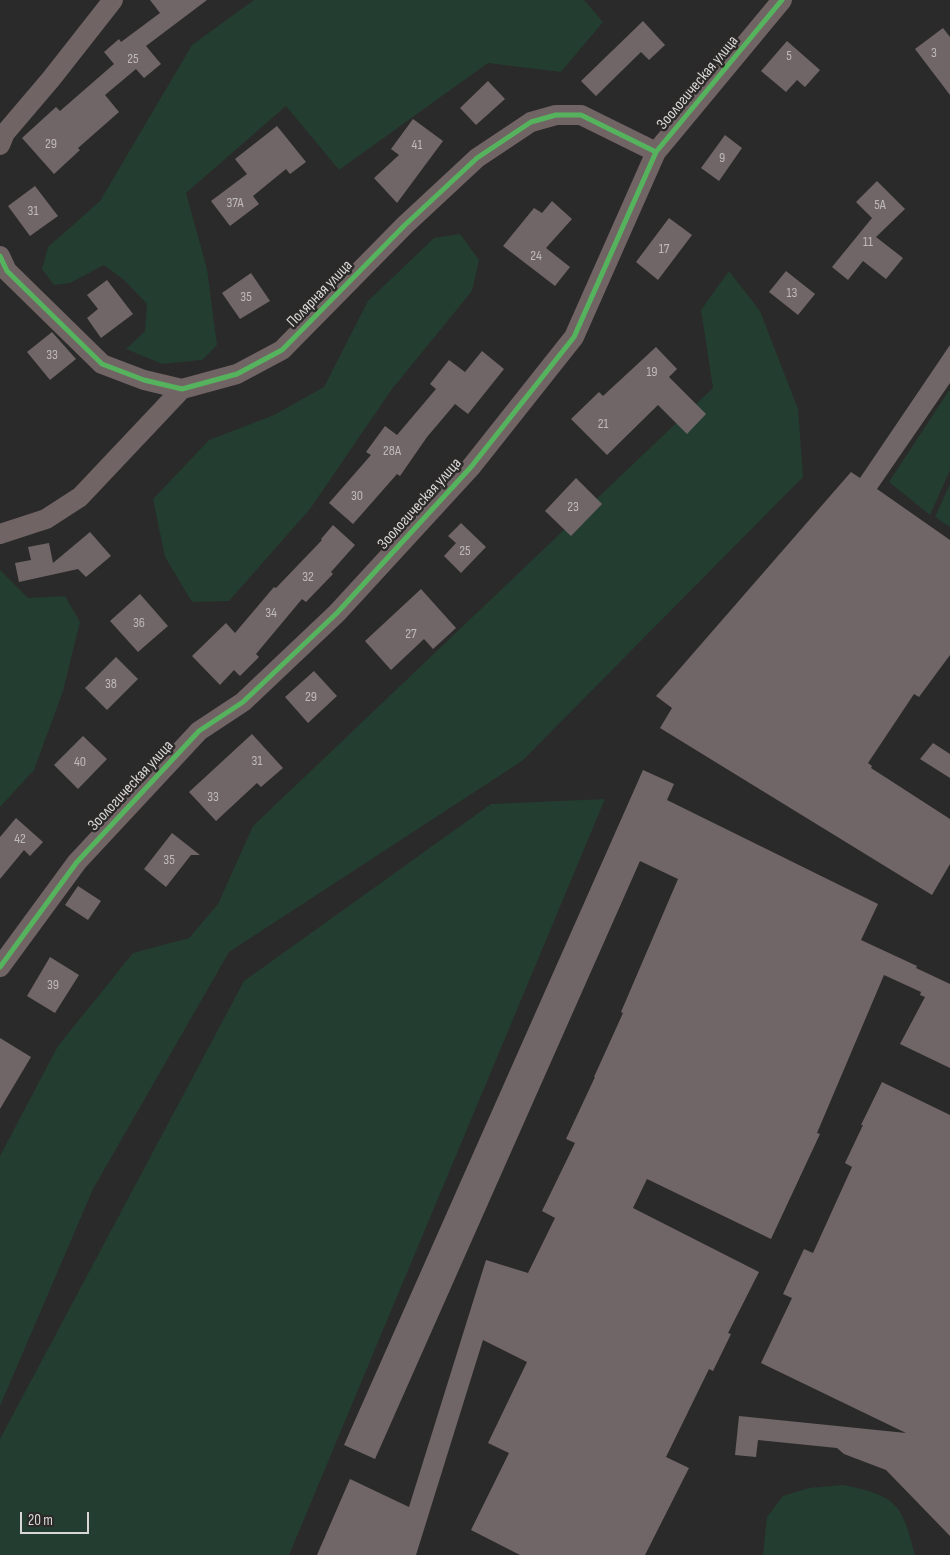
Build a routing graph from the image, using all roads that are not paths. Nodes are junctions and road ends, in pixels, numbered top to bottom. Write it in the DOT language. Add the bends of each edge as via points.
graph roads {
  1 [pos="113,0"];
  2 [pos="782,0"];
  3 [pos="0,145"];
  4 [pos="656,152"];
  5 [pos="0,256"];
  6 [pos="182,389"];
  7 [pos="0,534"];
  8 [pos="0,967"];
  1 -- 3 [label="street" via="5,133"];
  2 -- 4 [label="street, Зоологическая улица"];
  4 -- 6 [label="street, Полярная улица" via="581,115 556,115 531,122 478,158 404,225 282,350 237,374"];
  4 -- 8 [label="street, Зоологическая улица" via="574,337 471,467 337,613 243,702 199,731 77,862"];
  5 -- 6 [label="street, Полярная улица" via="7,271 102,364 144,380"];
  6 -- 7 [label="street" via="80,497 46,519"];
}
